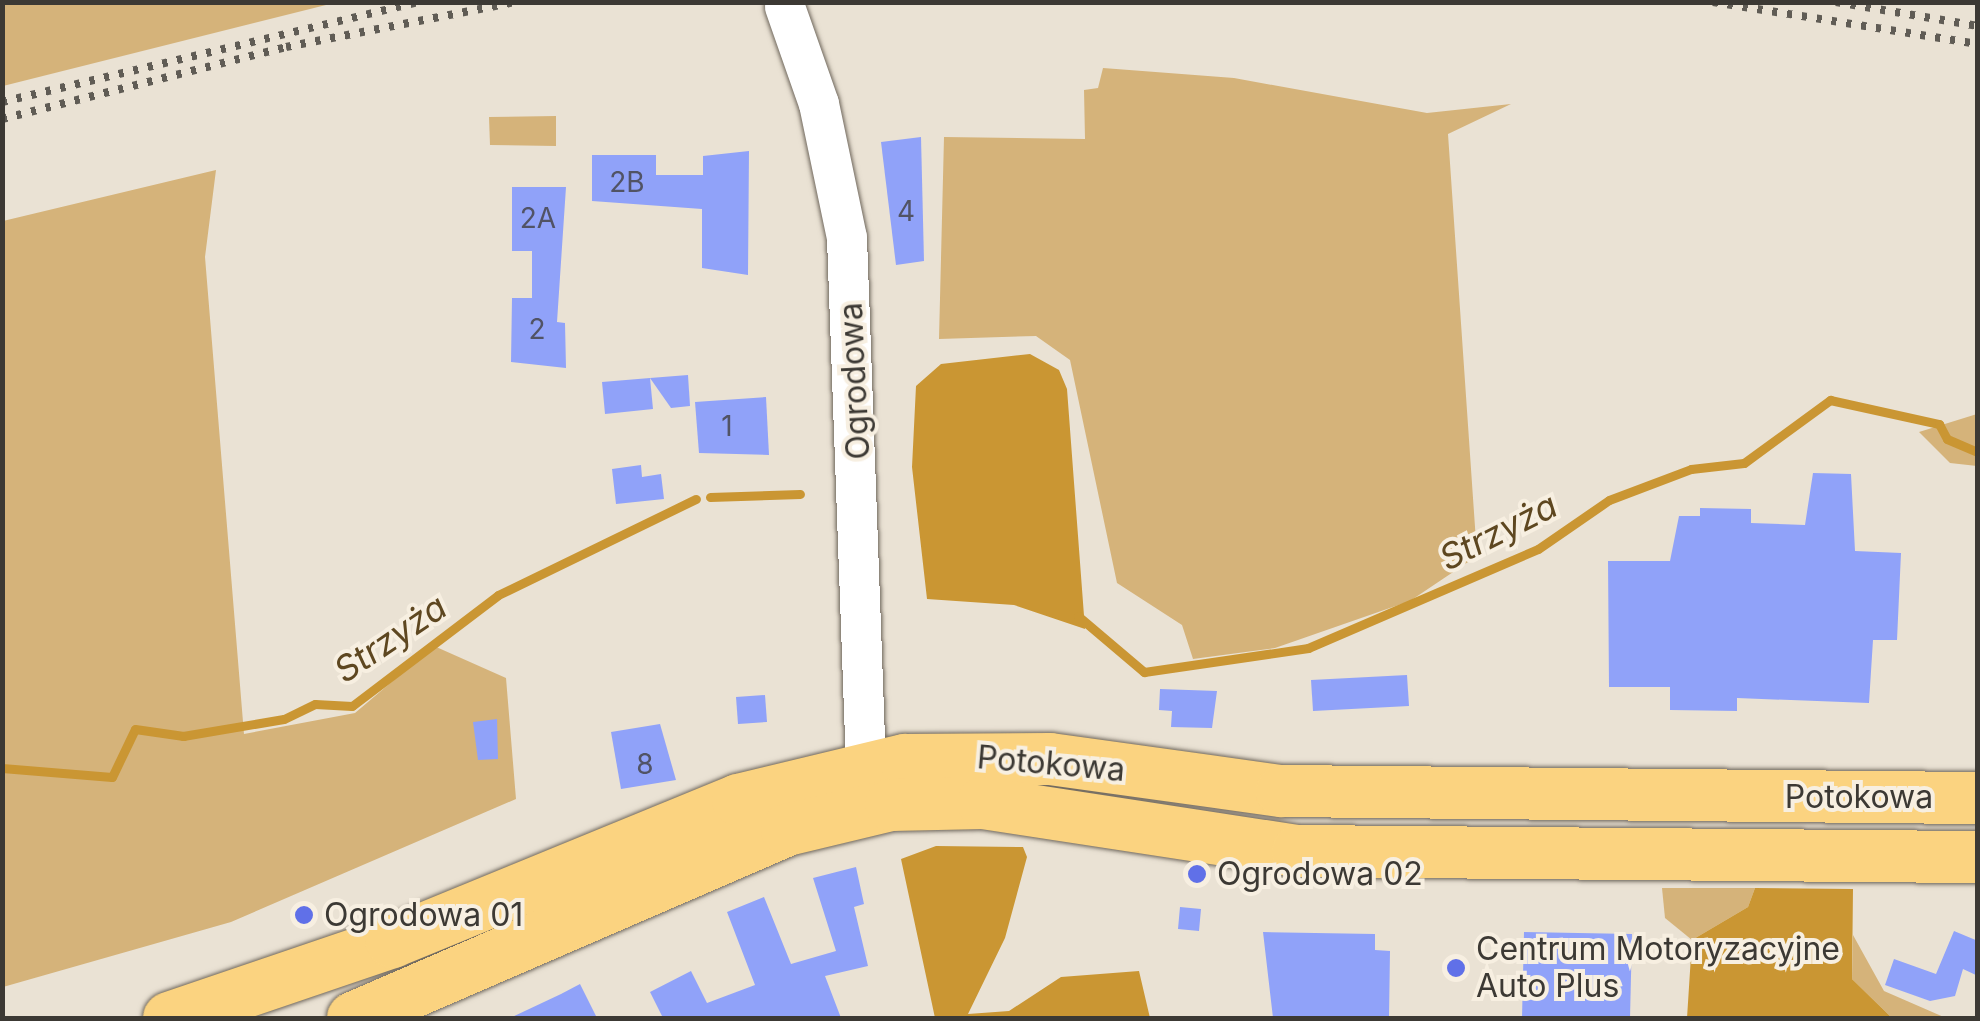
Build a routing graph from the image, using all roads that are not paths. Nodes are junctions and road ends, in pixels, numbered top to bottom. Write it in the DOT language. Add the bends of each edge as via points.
graph roads {
  1 [pos="786,7"];
  2 [pos="1050,759"];
  3 [pos="866,765"];
  4 [pos="1808,796"];
  5 [pos="1978,798"];
  6 [pos="1046,811"];
  7 [pos="1806,855"];
  8 [pos="1917,857"];
  9 [pos="1978,857"];
  10 [pos="1978,882"];
  11 [pos="169,1018"];
  12 [pos="353,1018"];
  1 -- 3 [label="street, Ogrodowa" via="819,104 847,238"];
  2 -- 3 [label="main road, Potokowa"];
  2 -- 4 [label="main road, Potokowa" via="1282,791"];
  2 -- 6 [label="main road"];
  3 -- 11 [label="main road, Potokowa" via="738,800 392,942"];
  4 -- 5 [label="main road, Potokowa"];
  4 -- 7 [label="main road"];
  6 -- 7 [label="main road, Potokowa" via="1298,851"];
  6 -- 12 [label="main road, Potokowa" via="938,801 833,816"];
  7 -- 8 [label="main road, Potokowa"];
  8 -- 9 [label="main road, Potokowa"];
  8 -- 10 [label="street, Potokowa"];
}
